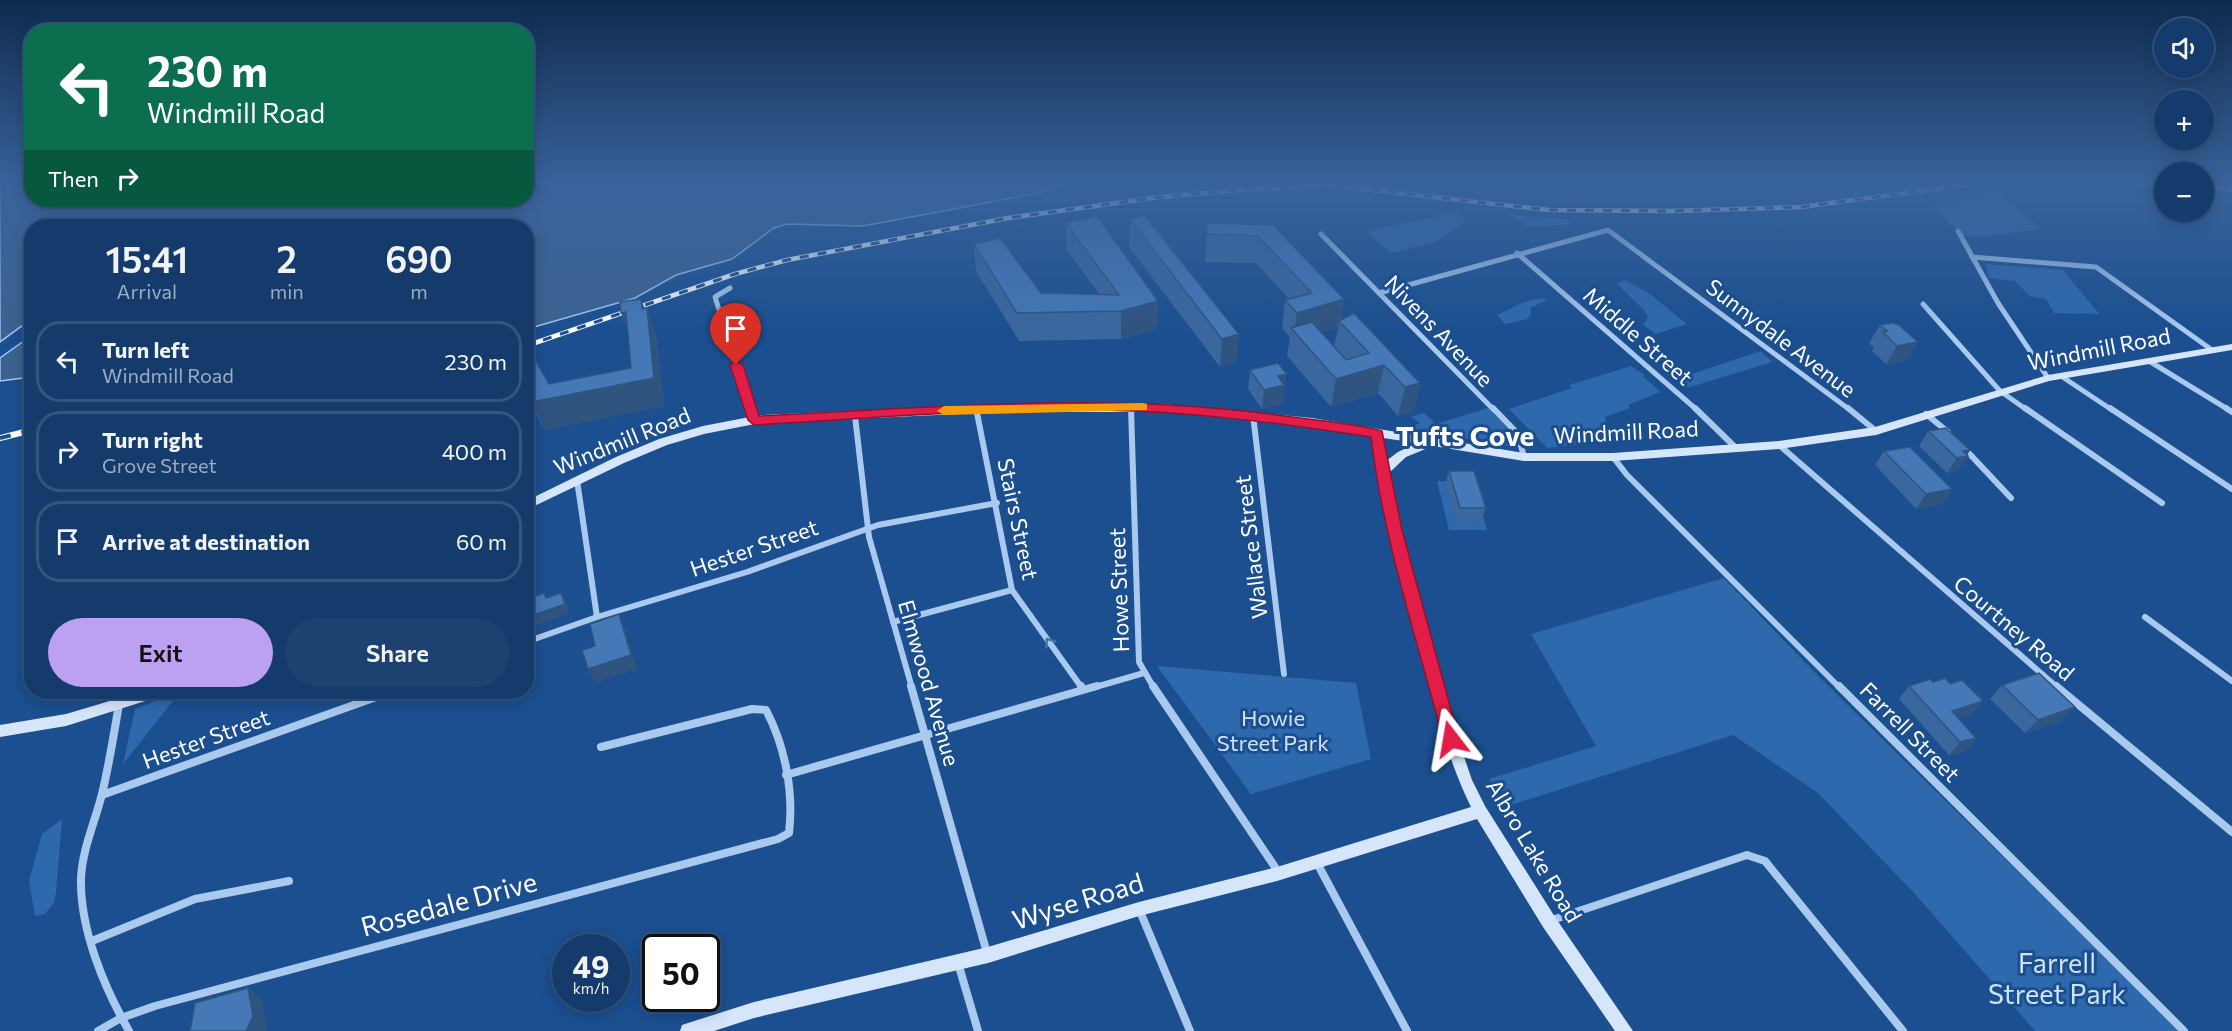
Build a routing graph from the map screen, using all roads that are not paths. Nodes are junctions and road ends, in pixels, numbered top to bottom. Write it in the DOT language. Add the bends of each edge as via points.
graph roads {
  1 [pos="1596,233"];
  2 [pos="1612,233"];
  3 [pos="1959,233"];
  4 [pos="1321,234"];
  5 [pos="1516,253"];
  6 [pos="1972,257"];
  7 [pos="730,288"];
  8 [pos="1379,293"];
  9 [pos="1923,304"];
  10 [pos="2232,347"];
  11 [pos="2212,350"];
  12 [pos="2149,361"];
  13 [pos="2061,376"];
  14 [pos="2048,378"];
  15 [pos="2000,391"];
  16 [pos="1131,407"];
  17 [pos="976,408"];
  18 [pos="2232,412"];
  19 [pos="1925,414"];
  20 [pos="1253,415"];
  21 [pos="855,416"];
  22 [pos="754,420"];
  23 [pos="1876,431"];
  24 [pos="1377,434"];
  25 [pos="1431,443"];
  26 [pos="1779,445"];
  27 [pos="1735,447"];
  28 [pos="1524,457"];
  29 [pos="1613,457"];
  30 [pos="1382,473"];
  31 [pos="577,480"];
  32 [pos="2232,489"];
  33 [pos="2011,498"];
  34 [pos="534,502"];
  35 [pos="997,503"];
  36 [pos="2162,503"];
  37 [pos="867,529"];
  38 [pos="1012,590"];
  39 [pos="597,617"];
  40 [pos="2145,617"];
  41 [pos="892,622"];
  42 [pos="534,639"];
  43 [pos="1144,673"];
  44 [pos="1284,674"];
  45 [pos="2232,681"];
  46 [pos="1083,689"];
  47 [pos="134,699"];
  48 [pos="370,699"];
  49 [pos="119,704"];
  50 [pos="0,731"];
  51 [pos="926,736"];
  52 [pos="601,747"];
  53 [pos="786,775"];
  54 [pos="102,795"];
  55 [pos="1480,811"];
  56 [pos="2232,832"];
  57 [pos="1317,863"];
  58 [pos="1277,874"];
  59 [pos="289,881"];
  60 [pos="1139,909"];
  61 [pos="1549,922"];
  62 [pos="92,941"];
  63 [pos="988,955"];
  64 [pos="958,962"];
  65 [pos="121,1018"];
  66 [pos="98,1031"];
  67 [pos="129,1031"];
  68 [pos="688,1031"];
  69 [pos="978,1031"];
  70 [pos="1190,1031"];
  71 [pos="1407,1031"];
  72 [pos="1625,1031"];
  73 [pos="1903,1031"];
  74 [pos="2184,1031"];
  1 -- 5 [label="street, Sunnydale Avenue"];
  2 -- 23 [label="street, Sunnydale Avenue"];
  3 -- 6 [label="street"];
  4 -- 8 [label="street, Nivens Avenue"];
  5 -- 8 [label="street"];
  5 -- 27 [label="street, Middle Street"];
  6 -- 11 [label="street" via="2097,267"];
  6 -- 14 [label="street"];
  7 -- 22 [label="street" via="715,297"];
  8 -- 28 [label="street, Nivens Avenue" via="1518,434"];
  9 -- 15 [label="street"];
  10 -- 11 [label="main road, Windmill Road"];
  11 -- 12 [label="main road, Windmill Road"];
  12 -- 13 [label="main road, Windmill Road"];
  12 -- 18 [label="street"];
  13 -- 14 [label="main road, Windmill Road"];
  13 -- 32 [label="street"];
  14 -- 15 [label="main road, Windmill Road"];
  15 -- 19 [label="main road, Windmill Road"];
  15 -- 36 [label="street"];
  16 -- 17 [label="main road, Windmill Road"];
  16 -- 20 [label="main road, Windmill Road"];
  16 -- 43 [label="street, Howe Street" via="1139,662"];
  17 -- 21 [label="main road, Windmill Road"];
  17 -- 35 [label="street, Stairs Street"];
  19 -- 23 [label="main road, Windmill Road"];
  19 -- 33 [label="street" via="1986,468"];
  20 -- 24 [label="main road, Windmill Road"];
  20 -- 44 [label="street, Wallace Street"];
  21 -- 22 [label="main road, Windmill Road"];
  21 -- 37 [label="street, Elmwood Avenue"];
  22 -- 31 [label="main road, Windmill Road" via="663,442"];
  23 -- 26 [label="main road, Windmill Road"];
  24 -- 25 [label="main road, Windmill Road"];
  24 -- 30 [label="main road, Albro Lake Road"];
  25 -- 28 [label="main road, Windmill Road"];
  25 -- 30 [label="main road" via="1411,448 1392,460"];
  26 -- 27 [label="main road, Windmill Road"];
  26 -- 56 [label="street, Courtney Road" via="2011,650"];
  27 -- 29 [label="main road, Windmill Road"];
  28 -- 29 [label="main road, Windmill Road"];
  29 -- 74 [label="street, Farrell Street"];
  30 -- 55 [label="main road, Albro Lake Road" via="1451,739"];
  31 -- 34 [label="main road, Windmill Road"];
  31 -- 39 [label="street"];
  35 -- 37 [label="street, Hester Street"];
  35 -- 38 [label="street, Stairs Street"];
  37 -- 39 [label="street, Hester Street" via="747,572"];
  37 -- 41 [label="street, Elmwood Avenue"];
  38 -- 41 [label="street"];
  46 -- 38 [label="street, Stairs Street, one-way"];
  39 -- 42 [label="street, Hester Street"];
  40 -- 45 [label="street"];
  41 -- 51 [label="street, Elmwood Avenue"];
  43 -- 46 [label="street"];
  43 -- 58 [label="street, Howe Street"];
  46 -- 51 [label="street"];
  47 -- 49 [label="main road"];
  48 -- 54 [label="street, Hester Street"];
  49 -- 50 [label="main road" via="55,722"];
  49 -- 54 [label="street"];
  51 -- 53 [label="street"];
  51 -- 63 [label="street, Elmwood Avenue"];
  52 -- 53 [label="street" via="752,709 766,710 772,719"];
  53 -- 65 [label="street, Rosedale Drive" via="789,833 778,839"];
  54 -- 62 [label="street" via="83,857 81,881"];
  55 -- 57 [label="main road, Wyse Road"];
  55 -- 61 [label="main road, Albro Lake Road"];
  57 -- 58 [label="main road, Wyse Road"];
  57 -- 71 [label="street"];
  58 -- 60 [label="main road, Wyse Road"];
  59 -- 62 [label="street" via="195,899"];
  60 -- 63 [label="main road, Wyse Road"];
  60 -- 70 [label="street"];
  61 -- 72 [label="main road, Albro Lake Road"];
  61 -- 73 [label="street" via="1747,855 1757,856"];
  62 -- 65 [label="street"];
  63 -- 64 [label="main road, Wyse Road"];
  64 -- 68 [label="main road, Wyse Road" via="754,1010"];
  64 -- 69 [label="street"];
  65 -- 66 [label="street, Rosedale Drive"];
  65 -- 67 [label="street"];
}
